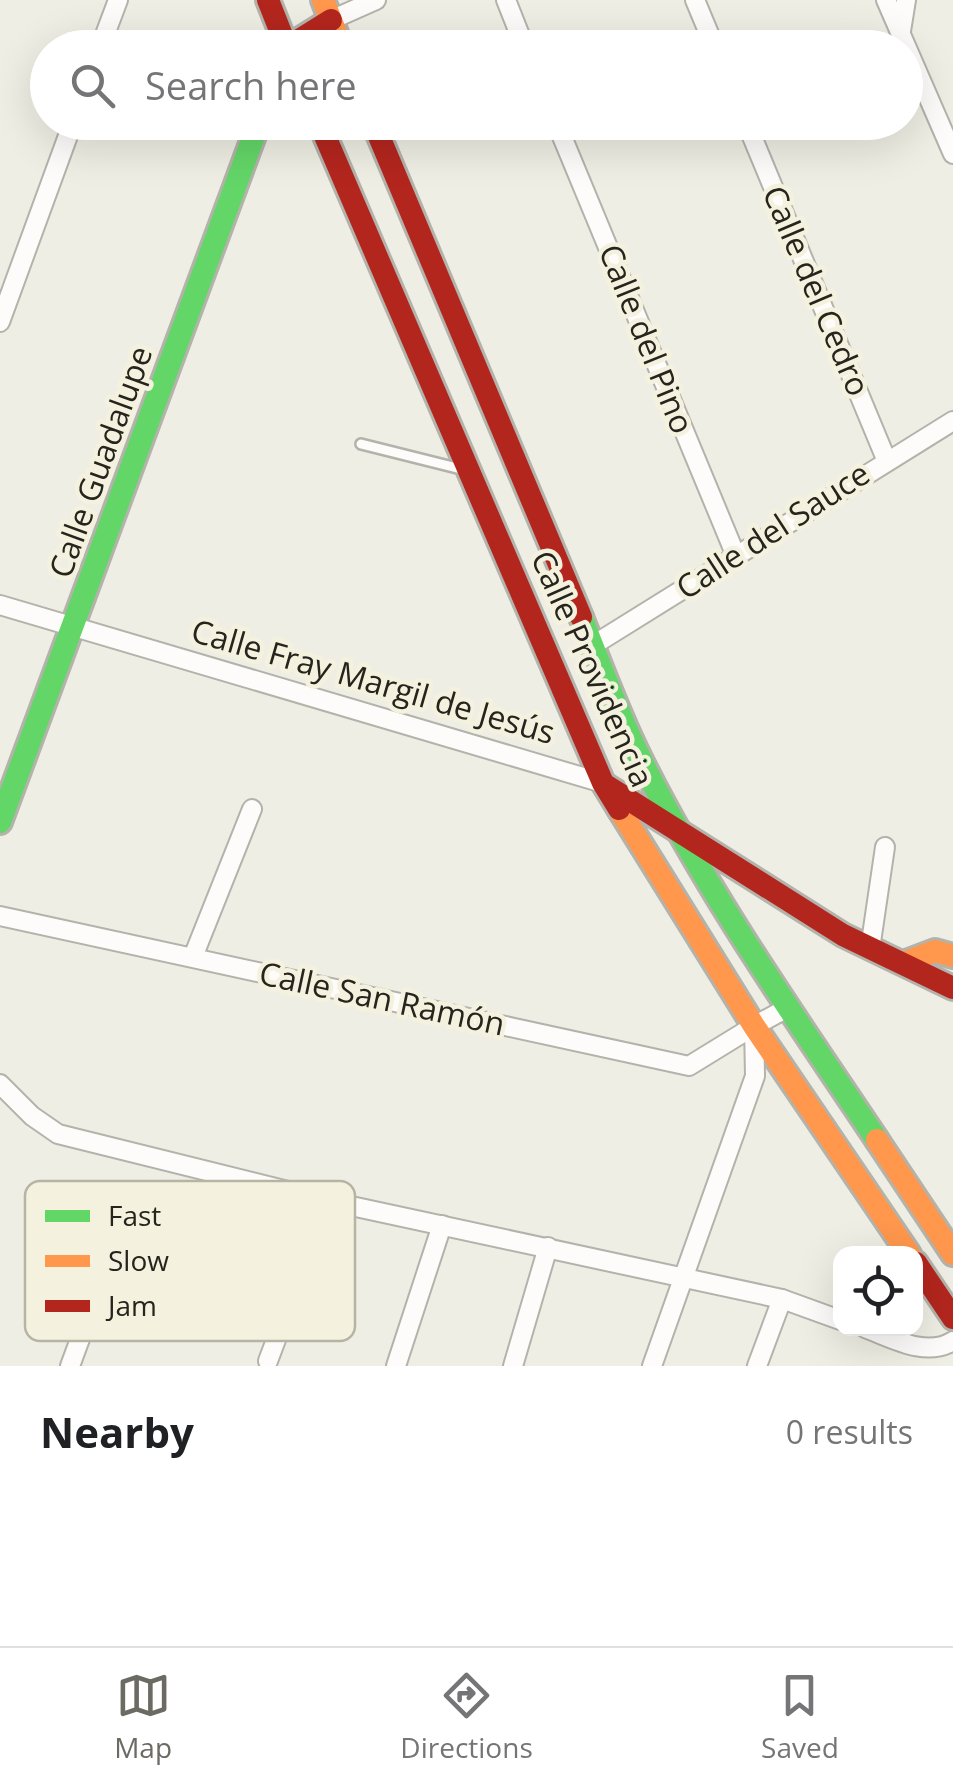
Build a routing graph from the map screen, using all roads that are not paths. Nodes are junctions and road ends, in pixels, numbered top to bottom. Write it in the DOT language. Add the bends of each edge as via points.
graph roads {
  1 [pos="118,0"];
  2 [pos="268,0"];
  3 [pos="376,0"];
  4 [pos="506,0"];
  5 [pos="695,0"];
  6 [pos="886,0"];
  7 [pos="906,0"];
  8 [pos="327,10"];
  9 [pos="107,30"];
  10 [pos="280,30"];
  11 [pos="305,30"];
  12 [pos="518,30"];
  13 [pos="708,30"];
  14 [pos="901,30"];
  15 [pos="901,30"];
  16 [pos="923,83"];
  17 [pos="66,140"];
  18 [pos="252,140"];
  19 [pos="328,140"];
  20 [pos="381,140"];
  21 [pos="563,140"];
  22 [pos="753,140"];
  23 [pos="953,154"];
  24 [pos="0,322"];
  25 [pos="953,420"];
  26 [pos="361,444"];
  27 [pos="886,459"];
  28 [pos="469,471"];
  29 [pos="736,556"];
  30 [pos="0,605"];
  31 [pos="75,628"];
  32 [pos="595,644"];
  33 [pos="602,784"];
  34 [pos="252,810"];
  35 [pos="0,822"];
  36 [pos="675,825"];
  37 [pos="884,847"];
  38 [pos="0,916"];
  39 [pos="870,949"];
  40 [pos="953,956"];
  41 [pos="193,957"];
  42 [pos="906,962"];
  43 [pos="953,988"];
  44 [pos="789,1007"];
  45 [pos="754,1026"];
  46 [pos="0,1084"];
  47 [pos="247,1181"];
  48 [pos="355,1207"];
  49 [pos="442,1225"];
  50 [pos="905,1246"];
  51 [pos="548,1247"];
  52 [pos="953,1254"];
  53 [pos="923,1273"];
  54 [pos="684,1278"];
  55 [pos="782,1299"];
  56 [pos="833,1317"];
  57 [pos="953,1318"];
  58 [pos="887,1336"];
  59 [pos="79,1341"];
  60 [pos="276,1341"];
  61 [pos="953,1341"];
  62 [pos="268,1361"];
  63 [pos="70,1366"];
  64 [pos="396,1366"];
  65 [pos="513,1366"];
  66 [pos="652,1366"];
  67 [pos="757,1366"];
  1 -- 9 [label="street"];
  2 -- 10 [label="main road"];
  3 -- 8 [label="street"];
  4 -- 12 [label="street"];
  5 -- 13 [label="street"];
  6 -- 14 [label="street"];
  7 -- 15 [label="street"];
  8 -- 11 [label="main road"];
  16 -- 23 [label="street"];
  17 -- 24 [label="street"];
  18 -- 31 [label="main road, Calle Guadalupe"];
  19 -- 28 [label="main road, Calle Providencia"];
  20 -- 32 [label="main road, Calle Providencia"];
  21 -- 29 [label="street, Calle del Pino"];
  22 -- 27 [label="street, Calle del Cedro"];
  25 -- 27 [label="street, Calle del Sauce"];
  26 -- 28 [label="lane"];
  27 -- 29 [label="street, Calle del Sauce"];
  28 -- 33 [label="main road, Calle Providencia"];
  29 -- 32 [label="street, Calle del Sauce"];
  30 -- 31 [label="street, Calle Fray Margil de Jesús"];
  31 -- 33 [label="street, Calle Fray Margil de Jesús"];
  31 -- 35 [label="main road, Calle Guadalupe"];
  32 -- 36 [label="main road, Calle Providencia" via="638,756"];
  33 -- 36 [label="main road, Calle Fray Margil de Jesús"];
  33 -- 45 [label="main road, Calle Providencia"];
  34 -- 41 [label="street"];
  36 -- 39 [label="main road, Calle Fray Margil de Jesús"];
  36 -- 44 [label="main road, Calle Providencia"];
  37 -- 39 [label="street"];
  38 -- 41 [label="street, Calle San Ramón"];
  39 -- 42 [label="main road, Calle Fray Margil de Jesús"];
  40 -- 42 [label="main road, Calle Fray Margil de Jesús" via="935,951"];
  41 -- 45 [label="street, Calle San Ramón" via="689,1066"];
  42 -- 43 [label="main road, Calle Fray Margil de Jesús"];
  44 -- 45 [label="street, Calle San Ramón"];
  44 -- 52 [label="main road, Calle Providencia"];
  45 -- 50 [label="main road, Calle Providencia"];
  45 -- 54 [label="street" via="755,1076"];
  46 -- 47 [label="street" via="58,1134"];
  48 -- 49 [label="street"];
  49 -- 51 [label="street"];
  49 -- 64 [label="street"];
  51 -- 54 [label="street"];
  51 -- 65 [label="street"];
  53 -- 57 [label="main road"];
  54 -- 55 [label="street"];
  54 -- 66 [label="street"];
  55 -- 56 [label="street"];
  55 -- 67 [label="street"];
  58 -- 61 [label="street" via="919,1348"];
  59 -- 63 [label="street"];
  60 -- 62 [label="street"];
}
